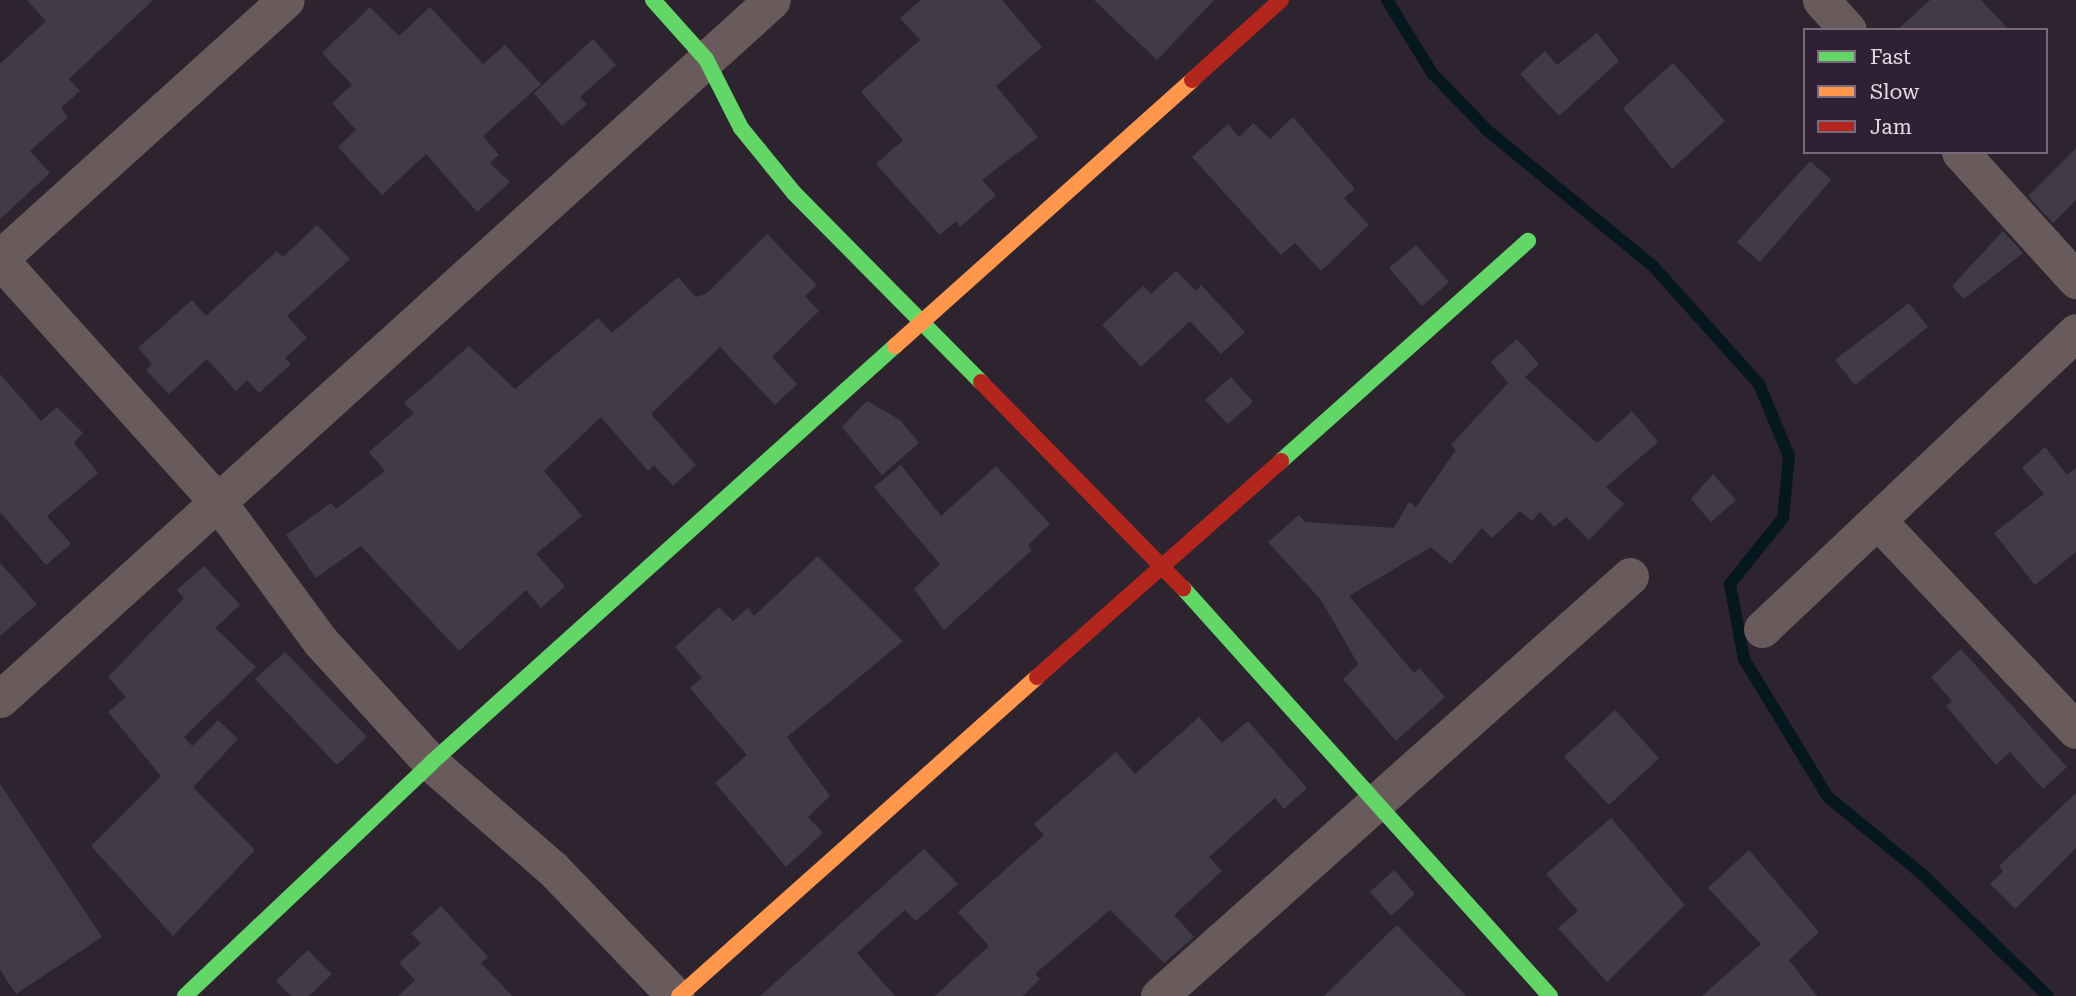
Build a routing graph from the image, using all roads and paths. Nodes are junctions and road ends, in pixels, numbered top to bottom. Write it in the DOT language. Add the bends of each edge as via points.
graph roads {
  1 [pos="286,0"];
  2 [pos="653,0"];
  3 [pos="772,0"];
  4 [pos="1281,0"];
  5 [pos="1821,0"];
  6 [pos="1846,28"];
  7 [pos="706,59"];
  8 [pos="1962,154"];
  9 [pos="1528,241"];
  10 [pos="0,259"];
  11 [pos="2076,280"];
  12 [pos="923,323"];
  13 [pos="2076,332"];
  14 [pos="218,502"];
  15 [pos="1879,522"];
  16 [pos="1162,565"];
  17 [pos="1630,576"];
  18 [pos="1762,629"];
  19 [pos="0,699"];
  20 [pos="2076,730"];
  21 [pos="431,762"];
  22 [pos="1374,801"];
  23 [pos="185,996"];
  24 [pos="677,996"];
  25 [pos="1160,996"];
  26 [pos="1550,996"];
  1 -- 10 [label="street"];
  2 -- 7 [label="street"];
  3 -- 7 [label="street"];
  4 -- 12 [label="street"];
  5 -- 6 [label="street"];
  7 -- 12 [label="street" via="741,128 794,193"];
  7 -- 14 [label="street"];
  8 -- 11 [label="street"];
  9 -- 16 [label="street"];
  10 -- 14 [label="street"];
  12 -- 16 [label="street"];
  12 -- 21 [label="street"];
  13 -- 15 [label="street"];
  14 -- 19 [label="street"];
  14 -- 21 [label="street" via="321,642"];
  15 -- 18 [label="street"];
  15 -- 20 [label="street"];
  16 -- 22 [label="street"];
  16 -- 24 [label="street"];
  17 -- 22 [label="street"];
  21 -- 23 [label="street"];
  21 -- 24 [label="street" via="552,868"];
  22 -- 25 [label="street"];
  22 -- 26 [label="street"];
}
